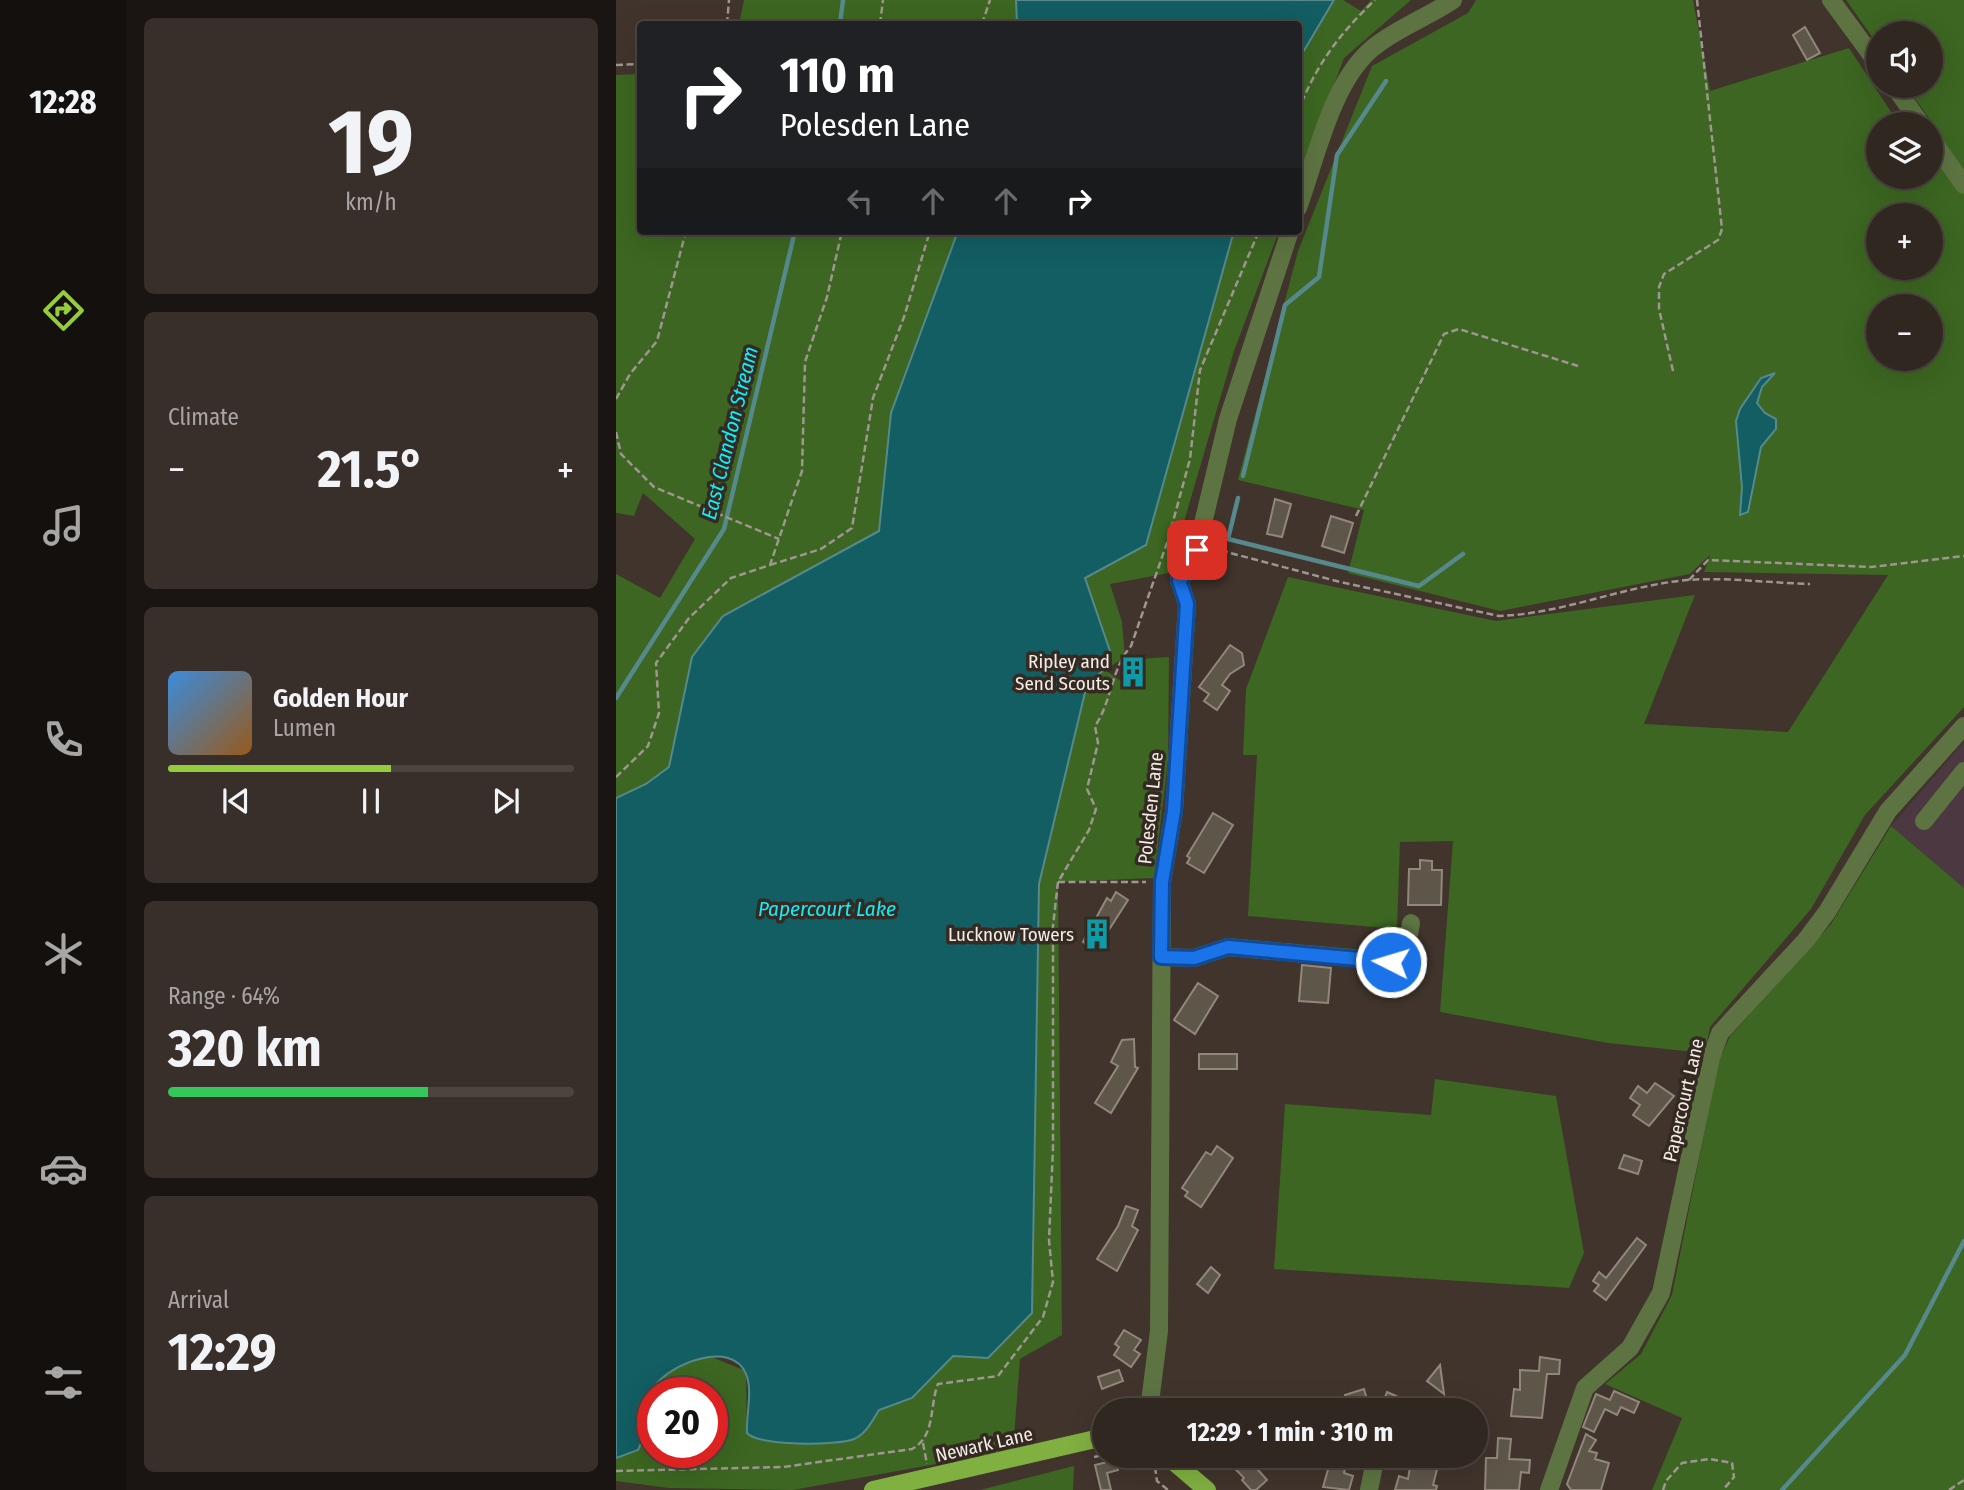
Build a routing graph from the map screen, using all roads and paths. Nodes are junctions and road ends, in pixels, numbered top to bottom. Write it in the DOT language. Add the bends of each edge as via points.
graph roads {
  1 [pos="729,0"];
  2 [pos="883,0"];
  3 [pos="990,0"];
  4 [pos="1375,0"];
  5 [pos="1453,0"];
  6 [pos="1697,0"];
  7 [pos="1832,0"];
  8 [pos="727,21"];
  9 [pos="880,21"];
  10 [pos="983,21"];
  11 [pos="1866,47"];
  12 [pos="637,64"];
  13 [pos="616,65"];
  14 [pos="1302,103"];
  15 [pos="1943,155"];
  16 [pos="1964,185"];
  17 [pos="1302,197"];
  18 [pos="685,235"];
  19 [pos="841,235"];
  20 [pos="929,235"];
  21 [pos="1257,235"];
  22 [pos="1289,235"];
  23 [pos="1578,366"];
  24 [pos="1673,371"];
  25 [pos="616,400"];
  26 [pos="616,432"];
  27 [pos="1356,516"];
  28 [pos="1200,534"];
  29 [pos="779,539"];
  30 [pos="1964,556"];
  31 [pos="770,565"];
  32 [pos="1689,580"];
  33 [pos="1810,584"];
  34 [pos="1964,726"];
  35 [pos="1964,771"];
  36 [pos="616,778"];
  37 [pos="1924,821"];
  38 [pos="1058,882"];
  39 [pos="1162,882"];
  40 [pos="1411,923"];
  41 [pos="1161,957"];
  42 [pos="1151,1398"];
  43 [pos="1092,1440"];
  44 [pos="1159,1468"];
  45 [pos="1176,1468"];
  46 [pos="1374,1468"];
  47 [pos="616,1471"];
  48 [pos="1964,1480"];
  49 [pos="873,1490"];
  50 [pos="1168,1490"];
  51 [pos="1207,1490"];
  52 [pos="1369,1490"];
  53 [pos="1549,1490"];
  54 [pos="1663,1490"];
  55 [pos="1723,1490"];
  56 [pos="1949,1490"];
  1 -- 8 [label="path"];
  2 -- 9 [label="path"];
  3 -- 10 [label="path"];
  4 -- 14 [label="path" via="1343,30 1321,62"];
  5 -- 17 [label="street" via="1388,37 1359,62 1339,93"];
  6 -- 24 [label="path" via="1721,229 1718,240 1664,274 1659,287 1659,309"];
  7 -- 11 [label="street"];
  12 -- 13 [label="path"];
  15 -- 16 [label="street"];
  18 -- 25 [label="path" via="657,341"];
  19 -- 29 [label="path" via="827,298 805,362 802,471"];
  20 -- 31 [label="path" via="873,398 852,528 821,549"];
  21 -- 38 [label="path" via="1200,370 1190,459 1168,540 1131,646 1119,659 1105,711 1095,726 1098,743 1087,789 1096,809"];
  22 -- 28 [label="street, Polesden Lane" via="1228,419"];
  23 -- 27 [label="path" via="1458,329 1444,334"];
  26 -- 29 [label="path" via="621,454 654,487"];
  28 -- 32 [label="path" via="1219,550 1499,616 1525,615"];
  28 -- 39 [label="street, Polesden Lane" via="1193,565 1172,583 1187,604 1174,811"];
  29 -- 31 [label="path"];
  30 -- 32 [label="path" via="1871,567 1707,560"];
  31 -- 36 [label="path" via="731,578 689,618 656,663 659,713 648,746"];
  32 -- 33 [label="path"];
  34 -- 53 [label="street, Papercourt Lane" via="1888,811 1806,940 1720,1033 1661,1293 1630,1348 1585,1388"];
  35 -- 37 [label="street"];
  38 -- 39 [label="path"];
  38 -- 47 [label="path" via="1053,926 1049,1240 1053,1282 1043,1317 1027,1341 998,1376 938,1384 929,1431 923,1443 912,1449 783,1468"];
  39 -- 41 [label="street, Polesden Lane"];
  40 -- 41 [label="street" via="1406,952 1397,961 1228,947 1194,958"];
  41 -- 42 [label="street, Polesden Lane" via="1159,1331"];
  43 -- 49 [label="main road, Newark Lane"];
  44 -- 50 [label="path" via="1157,1481"];
  45 -- 51 [label="main road"];
  46 -- 52 [label="street"];
  48 -- 56 [label="path"];
  54 -- 55 [label="path" via="1682,1463 1710,1459 1732,1463 1734,1477"];
}
